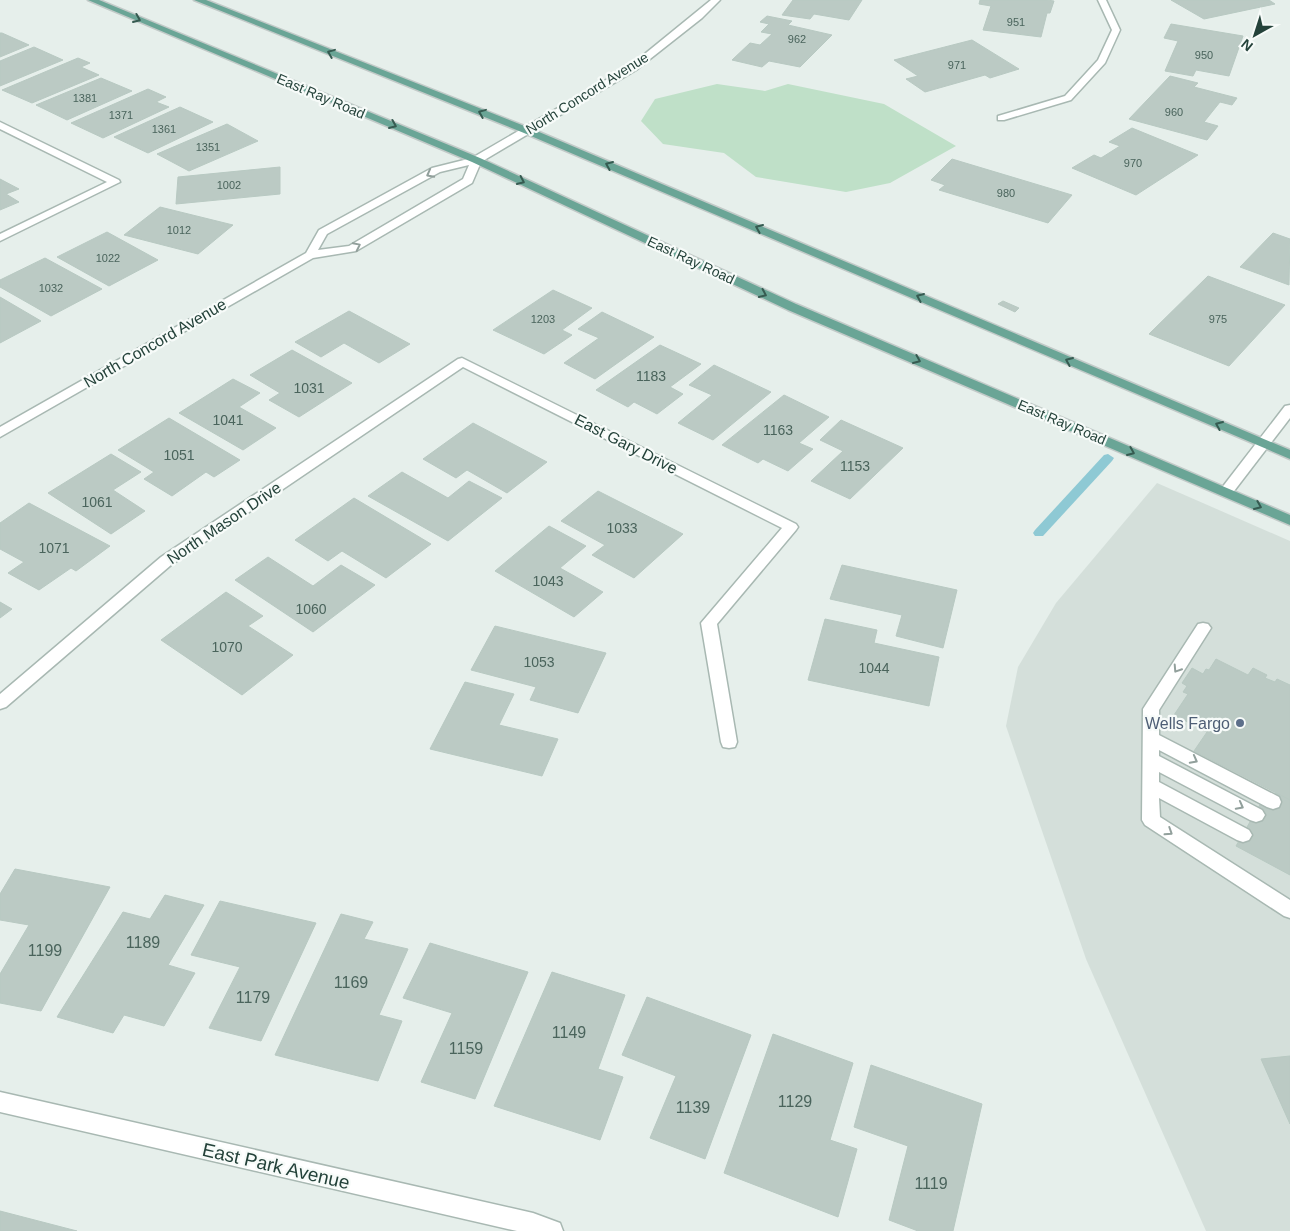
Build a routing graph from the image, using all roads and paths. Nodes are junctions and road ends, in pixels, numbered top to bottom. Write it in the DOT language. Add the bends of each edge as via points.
graph roads {
  1 [pos="92,0"];
  2 [pos="198,0"];
  3 [pos="716,0"];
  4 [pos="1102,0"];
  5 [pos="1002,118"];
  6 [pos="0,125"];
  7 [pos="528,131"];
  8 [pos="476,160"];
  9 [pos="0,238"];
  10 [pos="310,255"];
  11 [pos="462,362"];
  12 [pos="1290,409"];
  13 [pos="0,433"];
  14 [pos="1264,444"];
  15 [pos="1290,455"];
  16 [pos="1226,492"];
  17 [pos="1290,520"];
  18 [pos="1203,628"];
  19 [pos="0,703"];
  20 [pos="1151,738"];
  21 [pos="729,742"];
  22 [pos="1150,759"];
  23 [pos="1151,785"];
  24 [pos="1273,802"];
  25 [pos="1256,815"];
  26 [pos="1243,835"];
  27 [pos="1290,910"];
  28 [pos="0,1102"];
  29 [pos="552,1231"];
  1 -- 8 [label="main road, East Ray Road, one-way"];
  7 -- 2 [label="main road, one-way"];
  3 -- 7 [label="street, North Concord Avenue" via="633,68"];
  4 -- 5 [label="street" via="1116,30 1102,61 1068,98"];
  6 -- 9 [label="street" via="115,182"];
  7 -- 8 [label="street, North Concord Avenue"];
  14 -- 7 [label="main road, one-way"];
  8 -- 10 [label="street, North Concord Avenue, one-way" via="436,170 323,232"];
  10 -- 8 [label="street, North Concord Avenue, one-way" via="352,249 468,182"];
  8 -- 16 [label="main road, East Ray Road, one-way" via="792,307"];
  10 -- 13 [label="street, North Concord Avenue"];
  11 -- 19 [label="street, North Mason Drive" via="166,561"];
  11 -- 21 [label="street, East Gary Drive" via="791,527 709,623"];
  12 -- 14 [label="street"];
  14 -- 15 [label="main road"];
  14 -- 16 [label="street"];
  16 -- 17 [label="main road, East Ray Road, one-way"];
  18 -- 20 [label="street, one-way" via="1151,709"];
  20 -- 22 [label="street"];
  20 -- 24 [label="street, one-way"];
  22 -- 23 [label="street"];
  22 -- 25 [label="street, one-way"];
  23 -- 26 [label="street"];
  23 -- 27 [label="street, one-way" via="1150,820"];
  28 -- 29 [label="street, East Park Avenue"];
}
